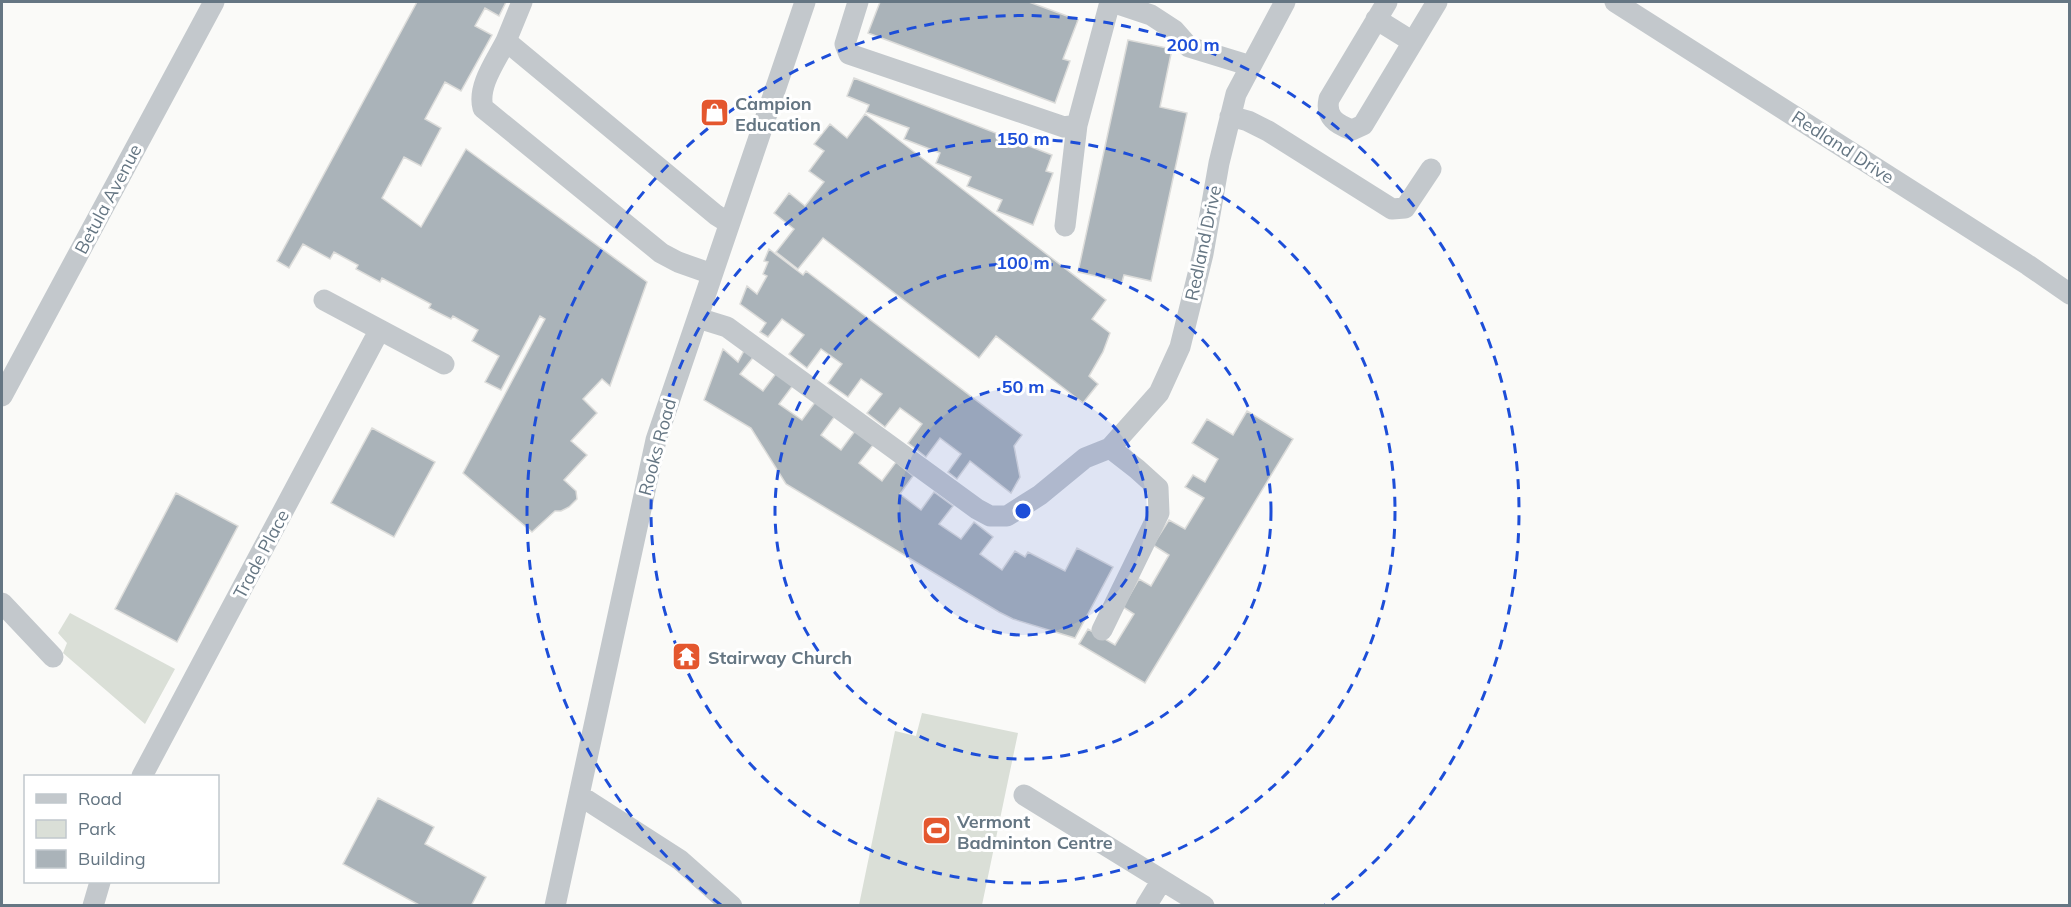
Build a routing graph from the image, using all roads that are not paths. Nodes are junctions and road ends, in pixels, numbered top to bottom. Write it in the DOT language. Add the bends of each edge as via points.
graph roads {
  1 [pos="213,2"];
  2 [pos="522,2"];
  3 [pos="805,2"];
  4 [pos="858,2"];
  5 [pos="1111,2"];
  6 [pos="1285,2"];
  7 [pos="1437,2"];
  8 [pos="1615,2"];
  9 [pos="1382,10"];
  10 [pos="506,41"];
  11 [pos="1413,42"];
  12 [pos="1251,66"];
  13 [pos="1230,116"];
  14 [pos="1077,125"];
  15 [pos="1431,169"];
  16 [pos="729,223"];
  17 [pos="1065,226"];
  18 [pos="712,274"];
  19 [pos="2070,294"];
  20 [pos="324,300"];
  21 [pos="698,318"];
  22 [pos="379,331"];
  23 [pos="444,364"];
  24 [pos="2,396"];
  25 [pos="1110,448"];
  26 [pos="2,603"];
  27 [pos="1102,630"];
  28 [pos="53,657"];
  29 [pos="143,775"];
  30 [pos="579,795"];
  31 [pos="1024,795"];
  32 [pos="1162,880"];
  33 [pos="100,883"];
  34 [pos="93,906"];
  35 [pos="555,906"];
  36 [pos="732,906"];
  37 [pos="1146,906"];
  38 [pos="1204,906"];
  1 -- 24 [label="street, Betula Avenue"];
  2 -- 10 [label="street"];
  3 -- 16 [label="street, Rooks Road"];
  4 -- 14 [label="street" via="845,44 849,54 1064,127"];
  5 -- 12 [label="street" via="1151,15 1174,30 1189,47"];
  5 -- 14 [label="street"];
  6 -- 12 [label="street, Redland Drive"];
  7 -- 11 [label="street"];
  8 -- 19 [label="street, Redland Drive"];
  9 -- 11 [label="street"];
  9 -- 11 [label="street" via="1329,99 1332,120 1352,129 1363,125"];
  10 -- 16 [label="street"];
  10 -- 18 [label="street" via="483,88 483,108 661,253"];
  12 -- 13 [label="street, Redland Drive"];
  13 -- 15 [label="street" via="1268,131 1392,209 1405,208"];
  13 -- 25 [label="street, Redland Drive" via="1180,347 1159,393"];
  14 -- 17 [label="street"];
  16 -- 18 [label="street, Rooks Road"];
  18 -- 21 [label="street, Rooks Road"];
  20 -- 22 [label="street"];
  21 -- 25 [label="street, Redland Drive" via="727,327 955,495 990,516 1006,516 1040,495 1085,458"];
  21 -- 30 [label="street, Rooks Road" via="656,440"];
  22 -- 23 [label="street"];
  22 -- 29 [label="street, Trade Place"];
  25 -- 27 [label="street" via="1158,488 1159,513"];
  26 -- 28 [label="street"];
  30 -- 35 [label="street, Rooks Road"];
  30 -- 36 [label="street" via="680,860"];
  31 -- 32 [label="street"];
  32 -- 37 [label="street"];
  32 -- 38 [label="street"];
  33 -- 34 [label="street"];
}
